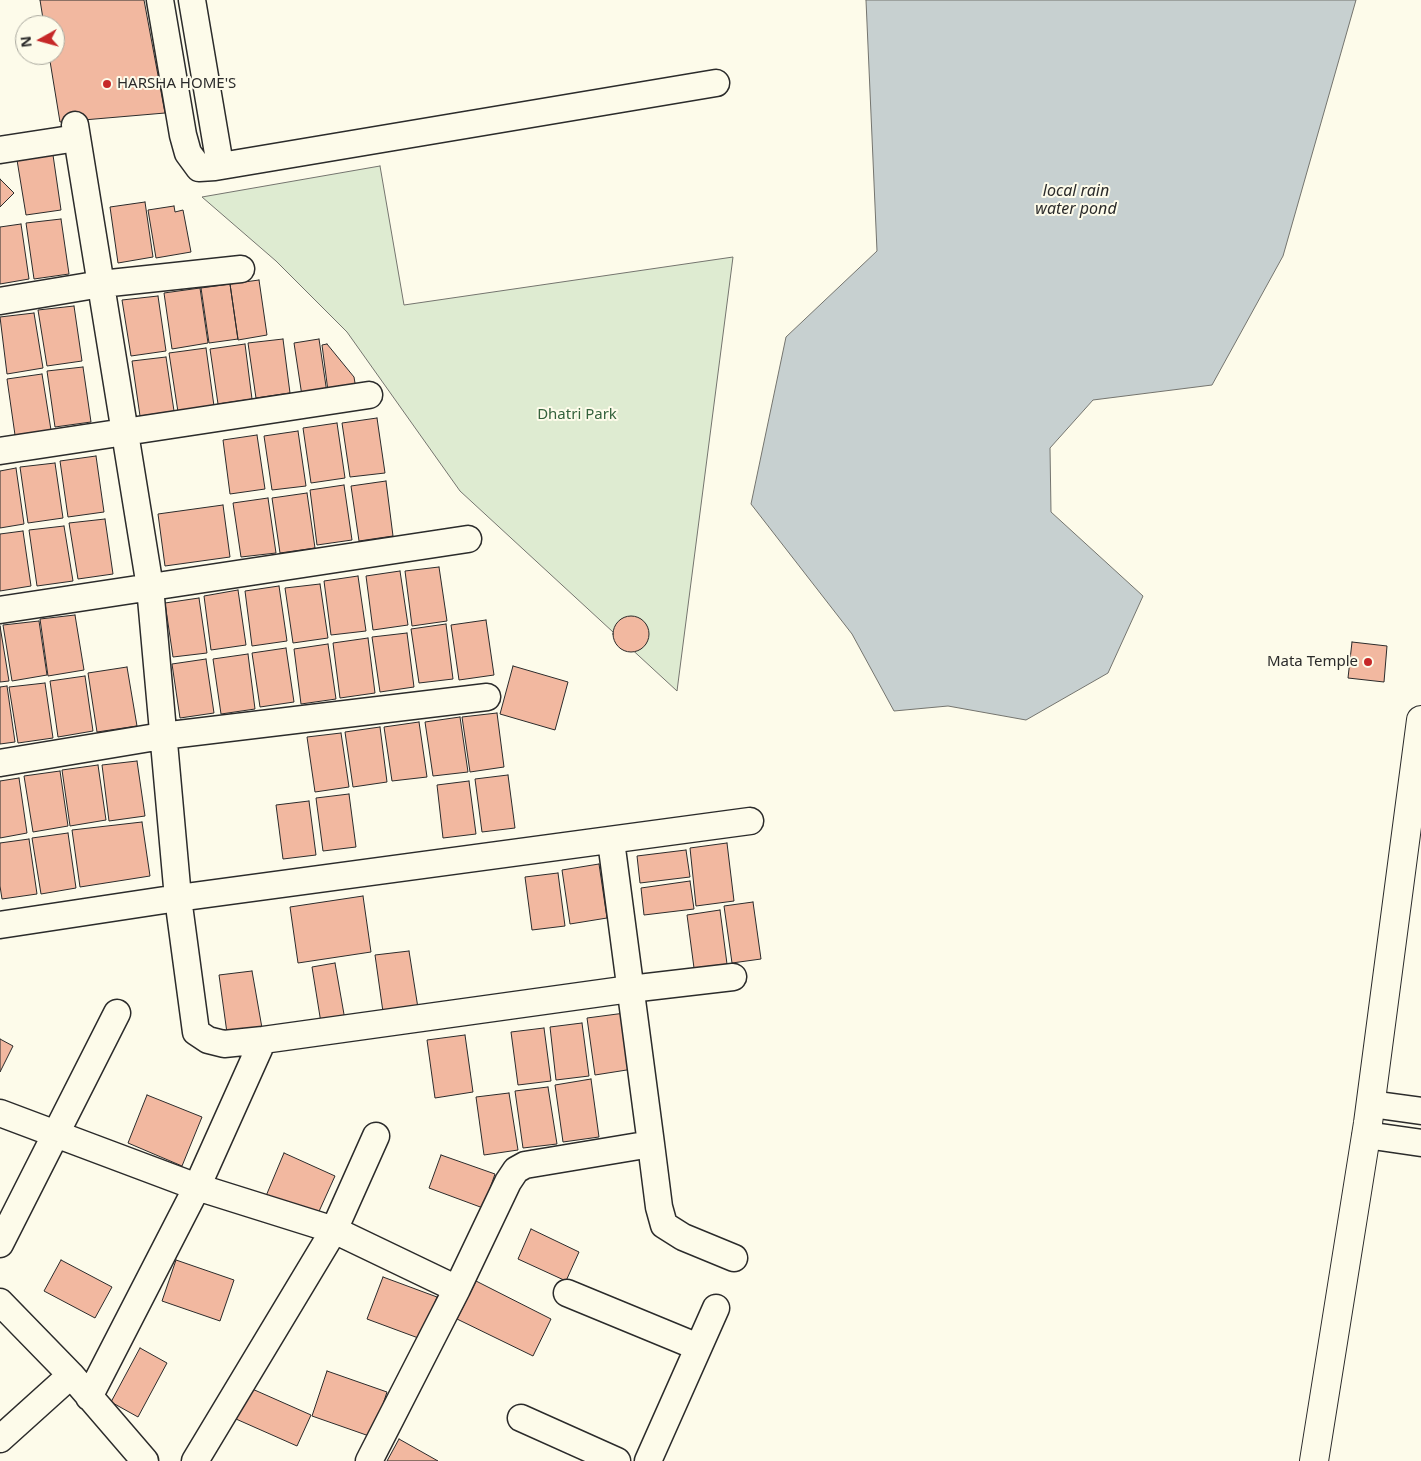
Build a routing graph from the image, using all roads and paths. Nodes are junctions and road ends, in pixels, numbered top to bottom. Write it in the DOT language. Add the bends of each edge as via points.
graph roads {
  1 [pos="160,0"];
  2 [pos="192,0"];
  3 [pos="716,83"];
  4 [pos="0,150"];
  5 [pos="215,168"];
  6 [pos="241,269"];
  7 [pos="101,284"];
  8 [pos="0,301"];
  9 [pos="369,395"];
  10 [pos="125,432"];
  11 [pos="0,451"];
  12 [pos="468,538"];
  13 [pos="150,587"];
  14 [pos="0,610"];
  15 [pos="487,697"];
  16 [pos="1421,720"];
  17 [pos="162,736"];
  18 [pos="0,763"];
  19 [pos="750,821"];
  20 [pos="611,841"];
  21 [pos="178,898"];
  22 [pos="0,925"];
  23 [pos="733,976"];
  24 [pos="630,989"];
  25 [pos="117,1013"];
  26 [pos="263,1040"];
  27 [pos="1371,1104"];
  28 [pos="1421,1110"];
  29 [pos="0,1113"];
  30 [pos="56,1134"];
  31 [pos="1366,1135"];
  32 [pos="376,1136"];
  33 [pos="1421,1143"];
  34 [pos="651,1144"];
  35 [pos="197,1187"];
  36 [pos="334,1230"];
  37 [pos="0,1244"];
  38 [pos="734,1258"];
  39 [pos="457,1289"];
  40 [pos="567,1293"];
  41 [pos="0,1302"];
  42 [pos="716,1308"];
  43 [pos="698,1347"];
  44 [pos="71,1375"];
  45 [pos="89,1397"];
  46 [pos="521,1418"];
  47 [pos="0,1439"];
  48 [pos="145,1461"];
  49 [pos="195,1461"];
  50 [pos="369,1461"];
  51 [pos="617,1461"];
  52 [pos="648,1461"];
  53 [pos="1314,1461"];
  1 -- 5 [label="street" via="188,154 199,168"];
  2 -- 5 [label="street" via="219,159"];
  3 -- 5 [label="street"];
  4 -- 7 [label="street" via="76,131"];
  6 -- 7 [label="street"];
  7 -- 8 [label="street"];
  7 -- 10 [label="street"];
  9 -- 10 [label="street"];
  10 -- 11 [label="street"];
  10 -- 13 [label="street"];
  12 -- 13 [label="street"];
  13 -- 14 [label="street"];
  13 -- 17 [label="street"];
  15 -- 17 [label="street"];
  16 -- 27 [label="street"];
  17 -- 18 [label="street"];
  17 -- 21 [label="street"];
  19 -- 20 [label="street"];
  20 -- 21 [label="street"];
  20 -- 24 [label="street"];
  21 -- 22 [label="street"];
  21 -- 26 [label="street" via="196,1032 208,1040 224,1044"];
  23 -- 24 [label="street"];
  24 -- 26 [label="street"];
  24 -- 34 [label="street"];
  25 -- 30 [label="street"];
  26 -- 35 [label="street"];
  27 -- 28 [label="street"];
  27 -- 31 [label="street"];
  29 -- 30 [label="street"];
  30 -- 35 [label="street"];
  30 -- 37 [label="street"];
  31 -- 33 [label="street"];
  31 -- 53 [label="street"];
  32 -- 36 [label="street"];
  34 -- 38 [label="street" via="664,1225 683,1237"];
  34 -- 39 [label="street" via="525,1165 516,1170"];
  35 -- 36 [label="street"];
  35 -- 45 [label="street"];
  36 -- 39 [label="street"];
  36 -- 49 [label="street"];
  39 -- 50 [label="street"];
  40 -- 43 [label="street"];
  41 -- 44 [label="street"];
  42 -- 43 [label="street"];
  43 -- 52 [label="street"];
  44 -- 45 [label="street"];
  44 -- 47 [label="street"];
  45 -- 48 [label="street"];
  46 -- 51 [label="street"];
}
